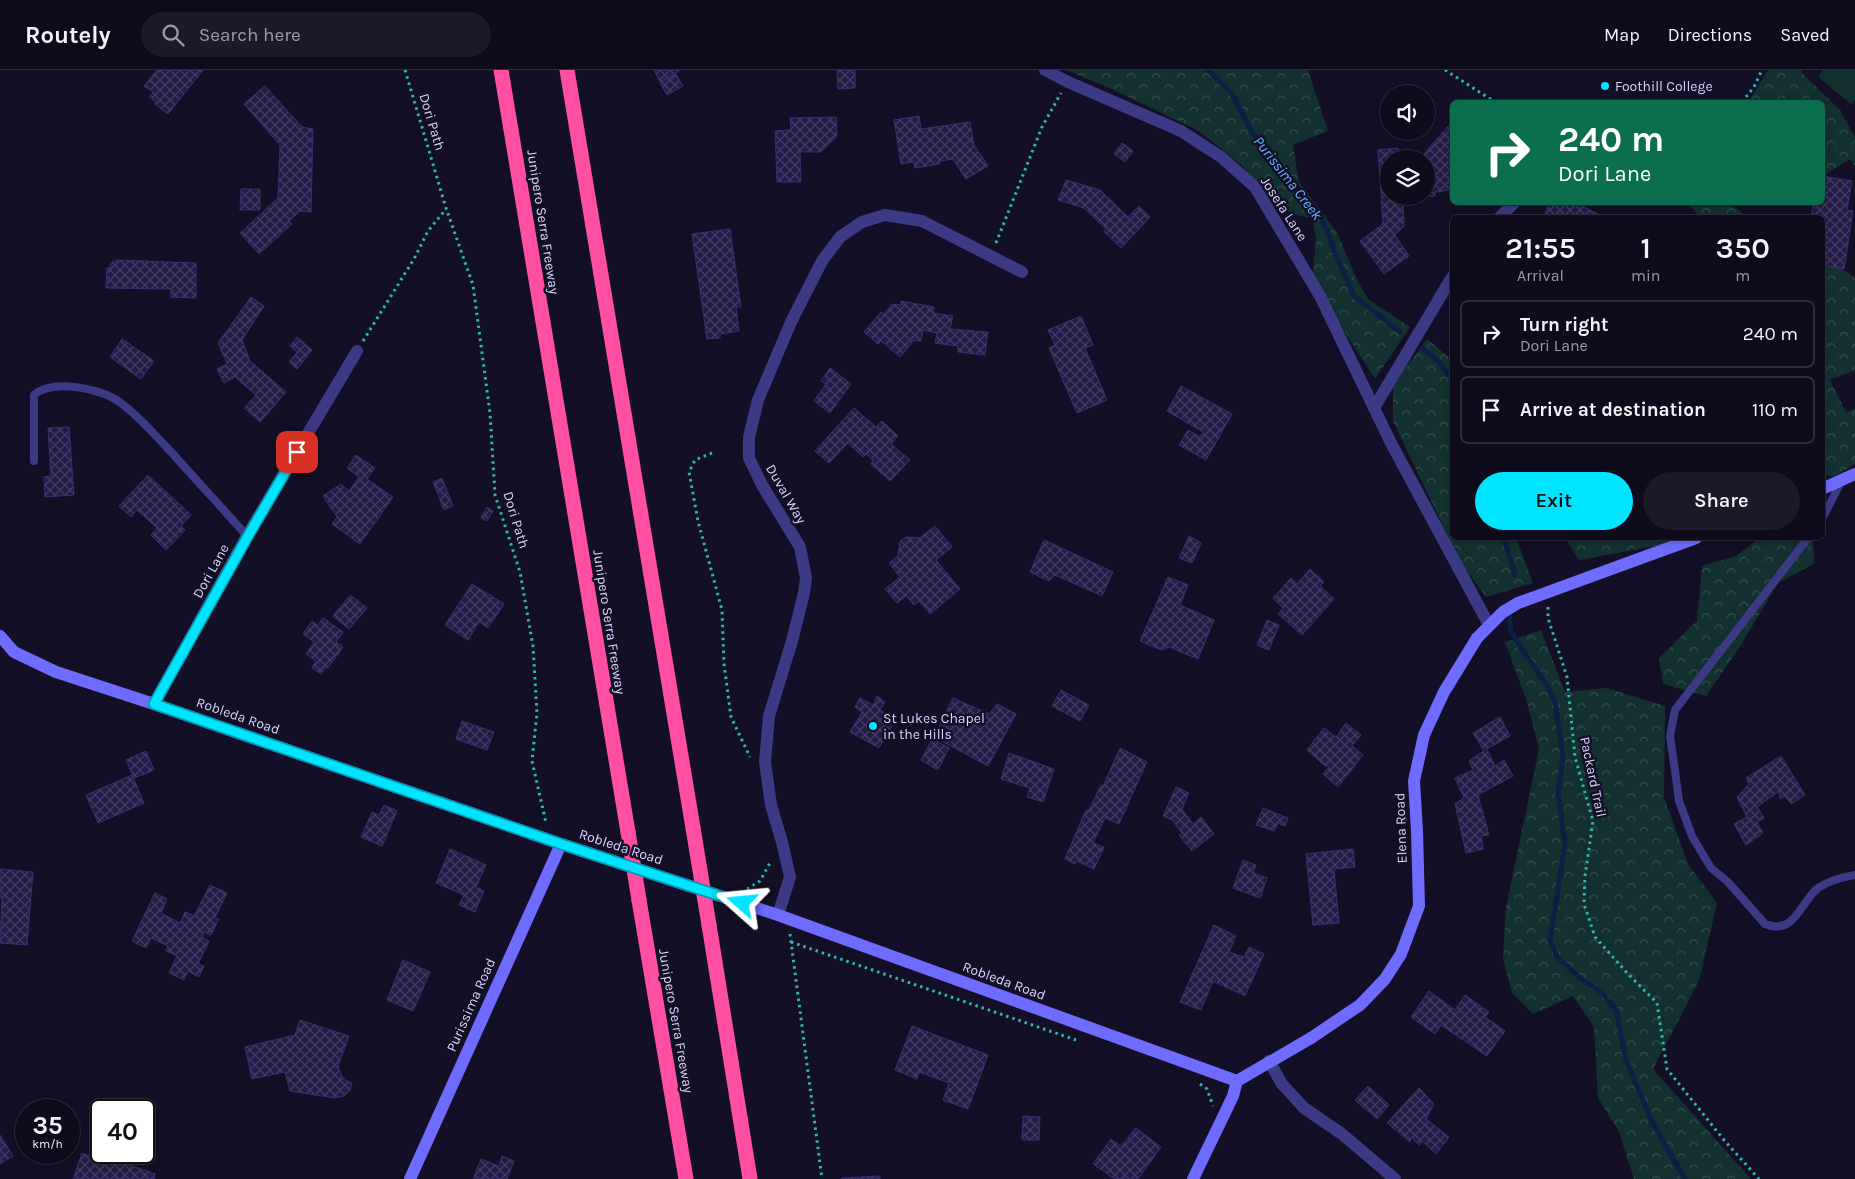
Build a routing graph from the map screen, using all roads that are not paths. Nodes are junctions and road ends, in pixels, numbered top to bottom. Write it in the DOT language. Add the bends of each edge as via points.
graph roads {
  1 [pos="501,70"];
  2 [pos="567,70"];
  3 [pos="1045,70"];
  4 [pos="1512,205"];
  5 [pos="1502,215"];
  6 [pos="1022,272"];
  7 [pos="1450,280"];
  8 [pos="357,351"];
  9 [pos="1374,408"];
  10 [pos="34,461"];
  11 [pos="1855,474"];
  12 [pos="1842,480"];
  13 [pos="1825,488"];
  14 [pos="1825,513"];
  15 [pos="248,536"];
  16 [pos="1690,540"];
  17 [pos="1806,540"];
  18 [pos="1489,625"];
  19 [pos="0,636"];
  20 [pos="154,704"];
  21 [pos="555,841"];
  22 [pos="1855,876"];
  23 [pos="783,917"];
  24 [pos="1269,1061"];
  25 [pos="1237,1081"];
  26 [pos="410,1179"];
  27 [pos="686,1179"];
  28 [pos="750,1179"];
  29 [pos="1193,1179"];
  30 [pos="1395,1179"];
  1 -- 27 [label="highway, Junipero Serra Freeway, bridge"];
  2 -- 28 [label="highway, bridge"];
  3 -- 9 [label="street, Josefa Lane" via="1181,131 1221,157 1255,187 1320,296"];
  4 -- 5 [label="street"];
  6 -- 23 [label="street, Duval Way" via="922,221 884,215 862,222 840,238 822,262 791,322 758,400 749,437 749,458 800,547 806,578 792,641 769,716 764,762 771,805 790,877"];
  7 -- 9 [label="street"];
  8 -- 15 [label="street, Dori Lane"];
  9 -- 18 [label="street, Josefa Lane"];
  10 -- 15 [label="lane" via="34,395 40,390 63,386 94,391 117,400 150,430"];
  11 -- 12 [label="street"];
  12 -- 13 [label="street"];
  12 -- 14 [label="lane"];
  15 -- 20 [label="street, Dori Lane"];
  16 -- 18 [label="street, Elena Road" via="1518,603"];
  17 -- 22 [label="lane" via="1675,710 1670,736 1679,801 1692,836 1711,868 1728,882 1765,924 1778,926 1788,923 1817,889 1838,879"];
  18 -- 24 [label="street, Elena Road" via="1477,638 1444,692 1424,735 1414,781 1419,906 1402,954 1385,979 1360,1005"];
  19 -- 20 [label="street, Robleda Road" via="14,652 56,672"];
  20 -- 21 [label="street, Robleda Road"];
  21 -- 23 [label="street, Robleda Road"];
  21 -- 26 [label="street, Purissima Road" via="552,861"];
  23 -- 25 [label="street, Robleda Road"];
  24 -- 25 [label="street, Elena Road"];
  24 -- 30 [label="street" via="1282,1084 1304,1108 1342,1134"];
  25 -- 29 [label="street"];
}
